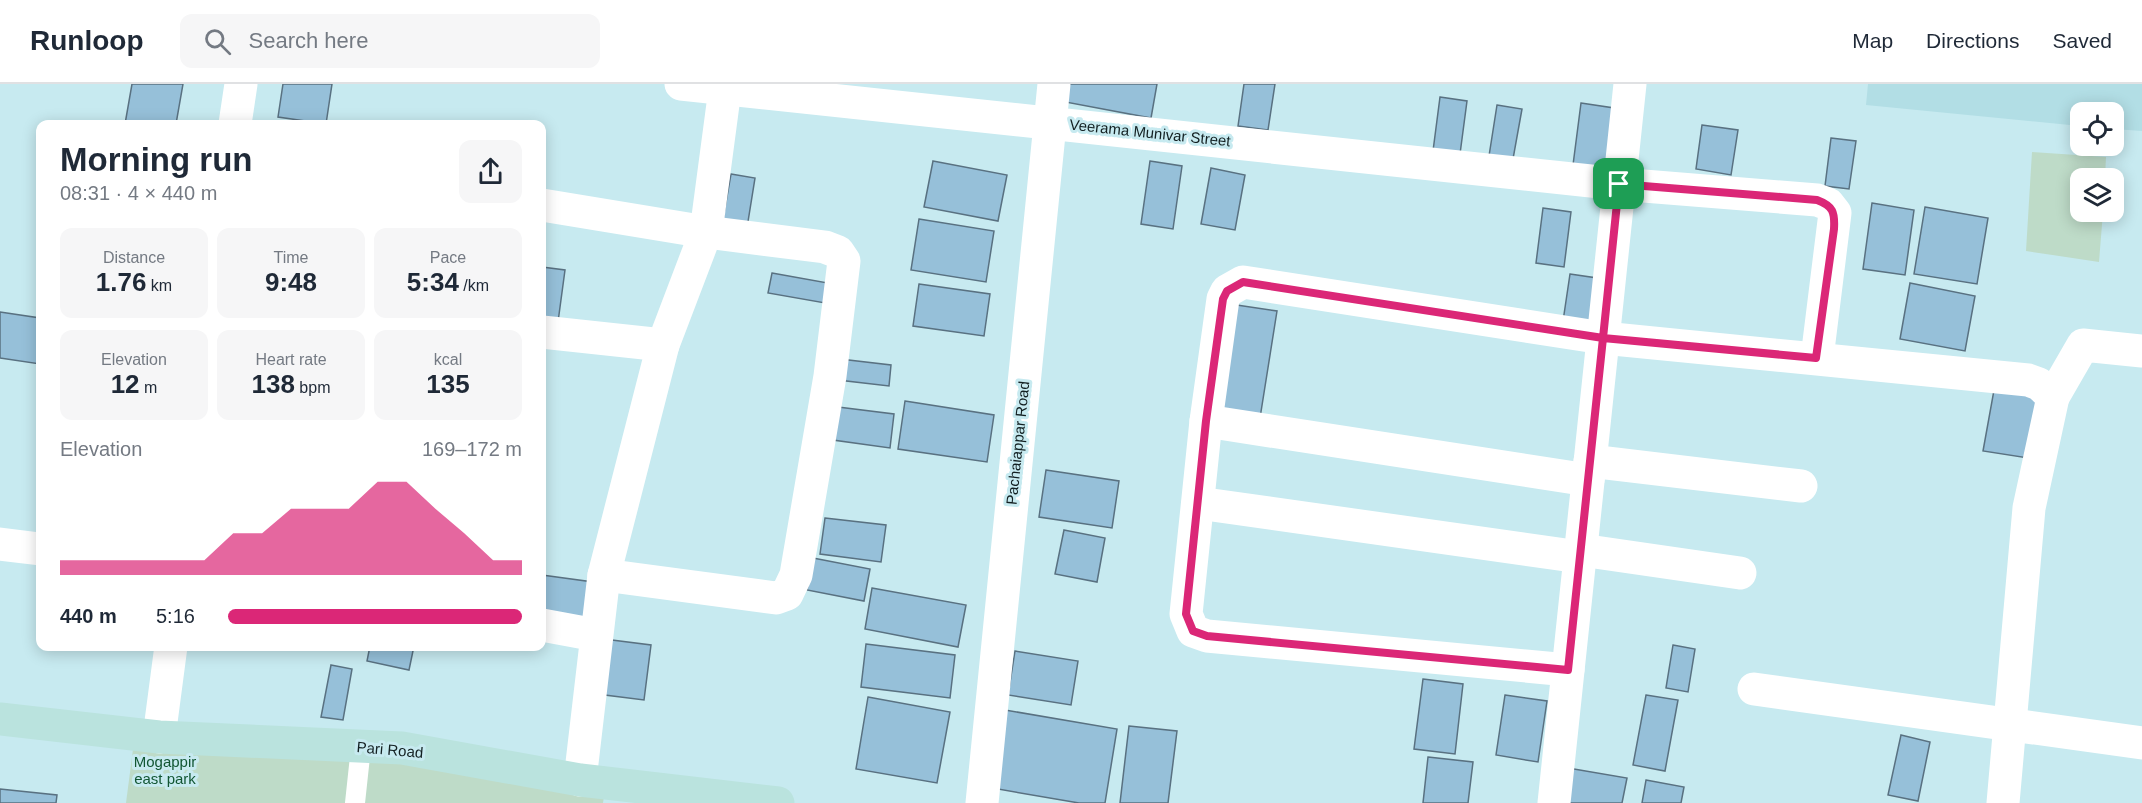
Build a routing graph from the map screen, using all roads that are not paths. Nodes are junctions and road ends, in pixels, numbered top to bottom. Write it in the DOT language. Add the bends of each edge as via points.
graph roads {
  1 [pos="241,84"];
  2 [pos="681,84"];
  3 [pos="1054,84"];
  4 [pos="1630,84"];
  5 [pos="725,89"];
  6 [pos="235,120"];
  7 [pos="1050,122"];
  8 [pos="1619,184"];
  9 [pos="546,206"];
  10 [pos="706,232"];
  11 [pos="546,332"];
  12 [pos="1603,338"];
  13 [pos="663,345"];
  14 [pos="2142,351"];
  15 [pos="1816,358"];
  16 [pos="2053,397"];
  17 [pos="1206,421"];
  18 [pos="1589,471"];
  19 [pos="1801,486"];
  20 [pos="1198,502"];
  21 [pos="0,544"];
  22 [pos="36,548"];
  23 [pos="1580,554"];
  24 [pos="1740,573"];
  25 [pos="604,575"];
  26 [pos="546,626"];
  27 [pos="596,635"];
  28 [pos="170,651"];
  29 [pos="1568,670"];
  30 [pos="1754,689"];
  31 [pos="0,720"];
  32 [pos="2009,724"];
  33 [pos="159,737"];
  34 [pos="2142,743"];
  35 [pos="361,747"];
  36 [pos="580,780"];
  37 [pos="700,799"];
  38 [pos="355,803"];
  39 [pos="778,803"];
  40 [pos="982,803"];
  41 [pos="1554,803"];
  42 [pos="2003,803"];
  1 -- 6 [label="street"];
  2 -- 5 [label="street, Veerama Munivar Street"];
  3 -- 7 [label="street, Pachaiappar Road"];
  4 -- 8 [label="street"];
  5 -- 7 [label="street, Veerama Munivar Street"];
  5 -- 10 [label="street"];
  7 -- 8 [label="street, Veerama Munivar Street"];
  7 -- 40 [label="street, Pachaiappar Road"];
  8 -- 12 [label="street"];
  8 -- 15 [label="street, Veerama Munivar Street" via="1828,204 1835,213 1834,229"];
  9 -- 10 [label="street"];
  10 -- 13 [label="street"];
  10 -- 25 [label="street" via="825,247 838,252 844,261 830,376 796,575 787,594 776,598"];
  11 -- 13 [label="street"];
  12 -- 15 [label="street"];
  12 -- 17 [label="street" via="1243,282 1227,291 1223,299"];
  12 -- 18 [label="street"];
  13 -- 25 [label="street"];
  14 -- 16 [label="street" via="2083,345"];
  15 -- 16 [label="street" via="2028,380"];
  16 -- 32 [label="street" via="2029,508"];
  17 -- 18 [label="street"];
  17 -- 20 [label="street"];
  18 -- 19 [label="street"];
  18 -- 23 [label="street"];
  20 -- 23 [label="street"];
  20 -- 29 [label="street" via="1186,614 1193,631 1207,636"];
  21 -- 22 [label="street"];
  23 -- 24 [label="street"];
  23 -- 29 [label="street"];
  25 -- 27 [label="street"];
  26 -- 27 [label="street"];
  27 -- 36 [label="street"];
  28 -- 33 [label="street"];
  29 -- 41 [label="street"];
  30 -- 32 [label="street"];
  31 -- 33 [label="main road, Pari Road"];
  32 -- 34 [label="street"];
  32 -- 42 [label="street"];
  33 -- 35 [label="main road, Pari Road"];
  35 -- 36 [label="main road, Pari Road" via="402,748"];
  35 -- 38 [label="lane"];
  36 -- 37 [label="main road, Pari Road"];
  37 -- 39 [label="main road, Pari Road"];
}
